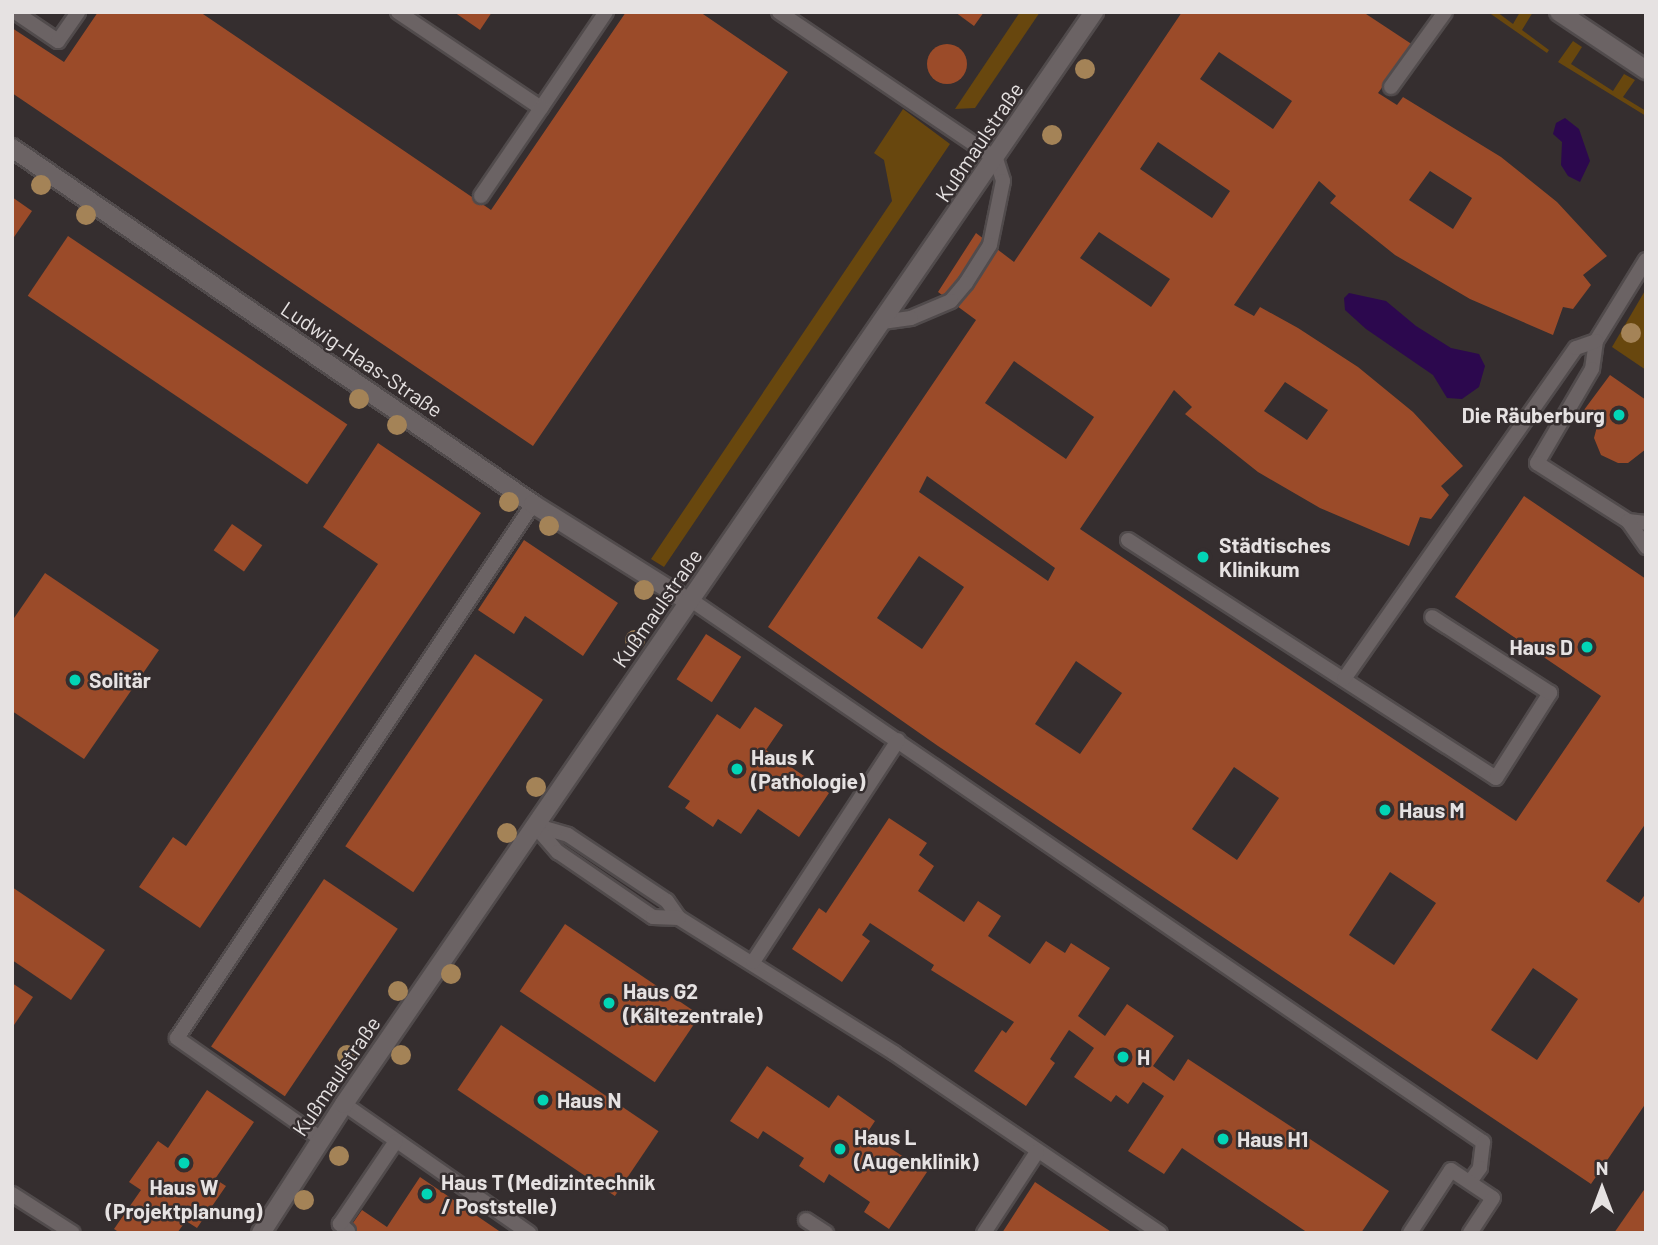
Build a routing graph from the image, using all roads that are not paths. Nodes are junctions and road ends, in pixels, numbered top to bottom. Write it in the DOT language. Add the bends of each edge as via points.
graph roads {
  1 [pos="15,12"];
  2 [pos="78,12"];
  3 [pos="398,12"];
  4 [pos="606,12"];
  5 [pos="779,12"];
  6 [pos="1094,12"];
  7 [pos="1445,12"];
  8 [pos="1559,12"];
  9 [pos="1646,70"];
  10 [pos="1391,87"];
  11 [pos="541,108"];
  12 [pos="12,148"];
  13 [pos="996,159"];
  14 [pos="481,196"];
  15 [pos="1646,260"];
  16 [pos="882,322"];
  17 [pos="1597,341"];
  18 [pos="533,504"];
  19 [pos="1628,521"];
  20 [pos="1646,523"];
  21 [pos="1128,540"];
  22 [pos="1646,548"];
  23 [pos="690,601"];
  24 [pos="1432,617"];
  25 [pos="1344,679"];
  26 [pos="898,740"];
  27 [pos="534,825"];
  28 [pos="680,918"];
  29 [pos="753,962"];
  30 [pos="344,1104"];
  31 [pos="321,1139"];
  32 [pos="396,1141"];
  33 [pos="1037,1152"];
  34 [pos="1470,1182"];
  35 [pos="12,1194"];
  36 [pos="806,1220"];
  37 [pos="348,1231"];
  38 [pos="74,1233"];
  39 [pos="261,1233"];
  40 [pos="529,1233"];
  41 [pos="826,1233"];
  42 [pos="984,1233"];
  43 [pos="1160,1233"];
  44 [pos="1410,1233"];
  45 [pos="1470,1233"];
  1 -- 2 [label="lane" via="58,41"];
  3 -- 11 [label="lane"];
  4 -- 11 [label="lane"];
  5 -- 13 [label="lane"];
  6 -- 13 [label="street, Kußmaulstraße"];
  7 -- 10 [label="lane"];
  8 -- 9 [label="street"];
  11 -- 14 [label="lane"];
  12 -- 18 [label="street, Ludwig-Haas-Straße"];
  13 -- 16 [label="street, Kußmaulstraße"];
  13 -- 16 [label="lane" via="1003,181 990,245 966,284 951,301 911,318"];
  15 -- 17 [label="lane"];
  16 -- 23 [label="street, Kußmaulstraße"];
  17 -- 19 [label="lane" via="1591,369 1537,463"];
  17 -- 25 [label="lane" via="1576,348"];
  18 -- 23 [label="street, Ludwig-Haas-Straße"];
  18 -- 31 [label="lane" via="177,1038"];
  19 -- 20 [label="lane"];
  19 -- 22 [label="lane"];
  21 -- 25 [label="lane"];
  23 -- 26 [label="lane"];
  23 -- 27 [label="street, Kußmaulstraße"];
  24 -- 25 [label="lane" via="1550,693 1496,778"];
  26 -- 29 [label="lane"];
  26 -- 34 [label="lane" via="1483,1142 1480,1168"];
  27 -- 28 [label="lane" via="568,835 667,901"];
  27 -- 28 [label="lane" via="558,852 653,917"];
  27 -- 30 [label="street, Kußmaulstraße"];
  28 -- 29 [label="lane"];
  29 -- 33 [label="lane"];
  30 -- 31 [label="street, Kußmaulstraße"];
  30 -- 32 [label="lane"];
  31 -- 39 [label="street, Kußmaulstraße"];
  32 -- 37 [label="lane" via="340,1224"];
  32 -- 40 [label="lane"];
  33 -- 42 [label="lane"];
  33 -- 43 [label="lane"];
  34 -- 44 [label="lane" via="1451,1170"];
  34 -- 45 [label="lane" via="1493,1198"];
  35 -- 38 [label="lane"];
  36 -- 41 [label="lane"];
}
